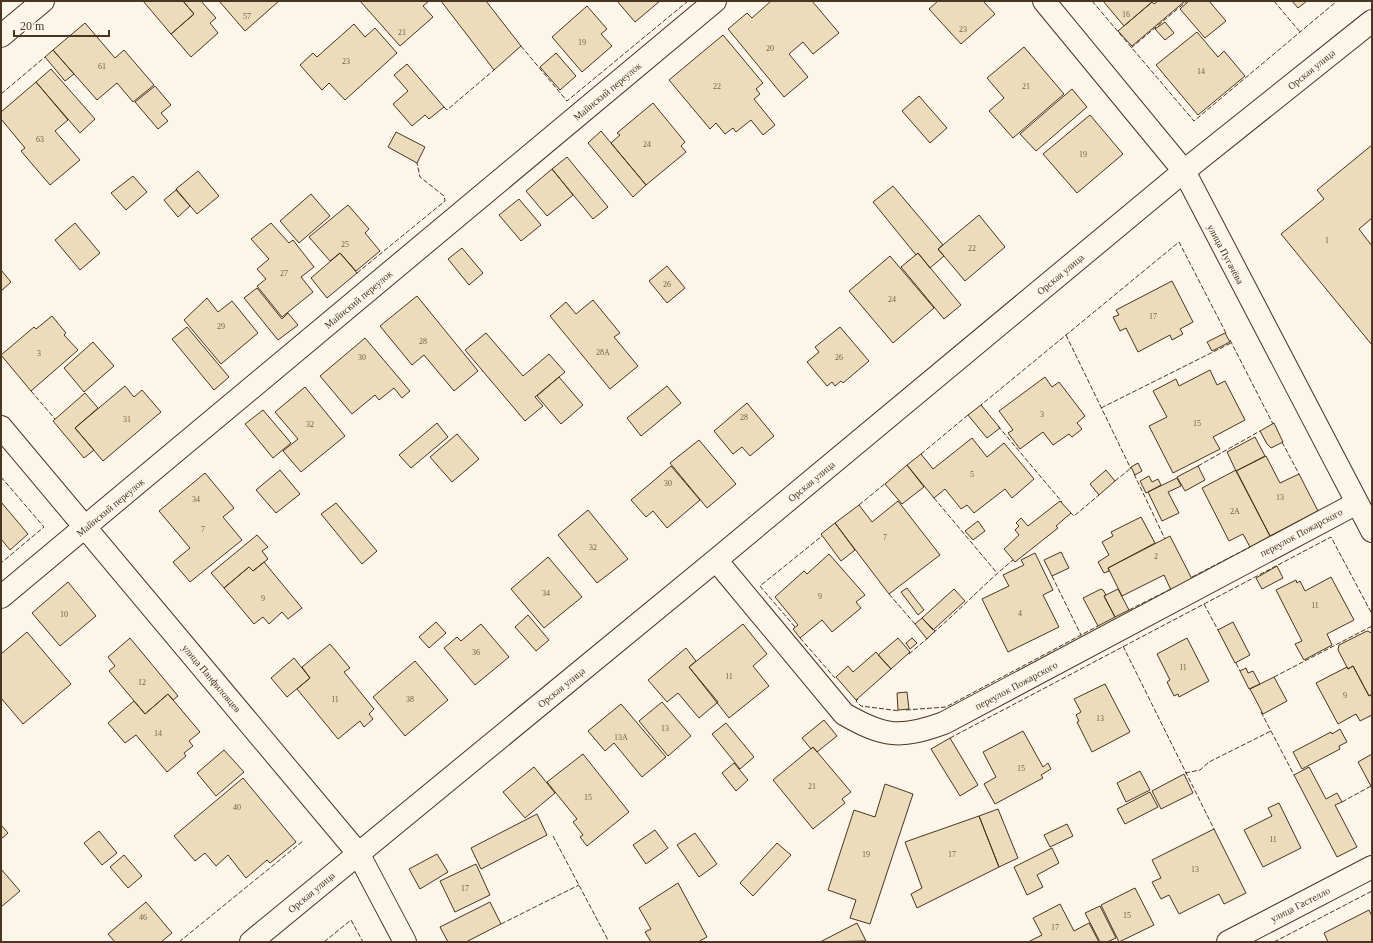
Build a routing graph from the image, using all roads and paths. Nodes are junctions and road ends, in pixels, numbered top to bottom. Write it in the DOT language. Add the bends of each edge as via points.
graph roads {
  1 [pos="43,1"];
  2 [pos="715,1"];
  3 [pos="1044,1"];
  4 [pos="1372,21"];
  5 [pos="1,36"];
  6 [pos="1184,171"];
  7 [pos="1,427"];
  8 [pos="1357,503"];
  9 [pos="86,527"];
  10 [pos="1372,531"];
  11 [pos="716,560"];
  12 [pos="1,597"];
  13 [pos="358,853"];
  14 [pos="1372,867"];
  15 [pos="251,942"];
  16 [pos="404,942"];
  17 [pos="1228,942"];
  1 -- 5 [label="street"];
  2 -- 9 [label="street, Майнский переулок"];
  3 -- 6 [label="street, улица Пугачёва"];
  4 -- 6 [label="street, Орская улица"];
  6 -- 8 [label="street, улица Пугачёва"];
  6 -- 11 [label="street, Орская улица"];
  7 -- 9 [label="street, улица Панфиловцев"];
  8 -- 10 [label="street, улица Пугачёва"];
  8 -- 11 [label="street, переулок Пожарского" via="944,723 921,732 902,734 870,728 844,714"];
  9 -- 12 [label="street, Майнский переулок"];
  9 -- 13 [label="street, улица Панфиловцев"];
  11 -- 13 [label="street, Орская улица"];
  13 -- 15 [label="street, Орская улица"];
  13 -- 16 [label="street, улица Панфиловцев"];
  14 -- 17 [label="street, улица Гастелло"];
}
